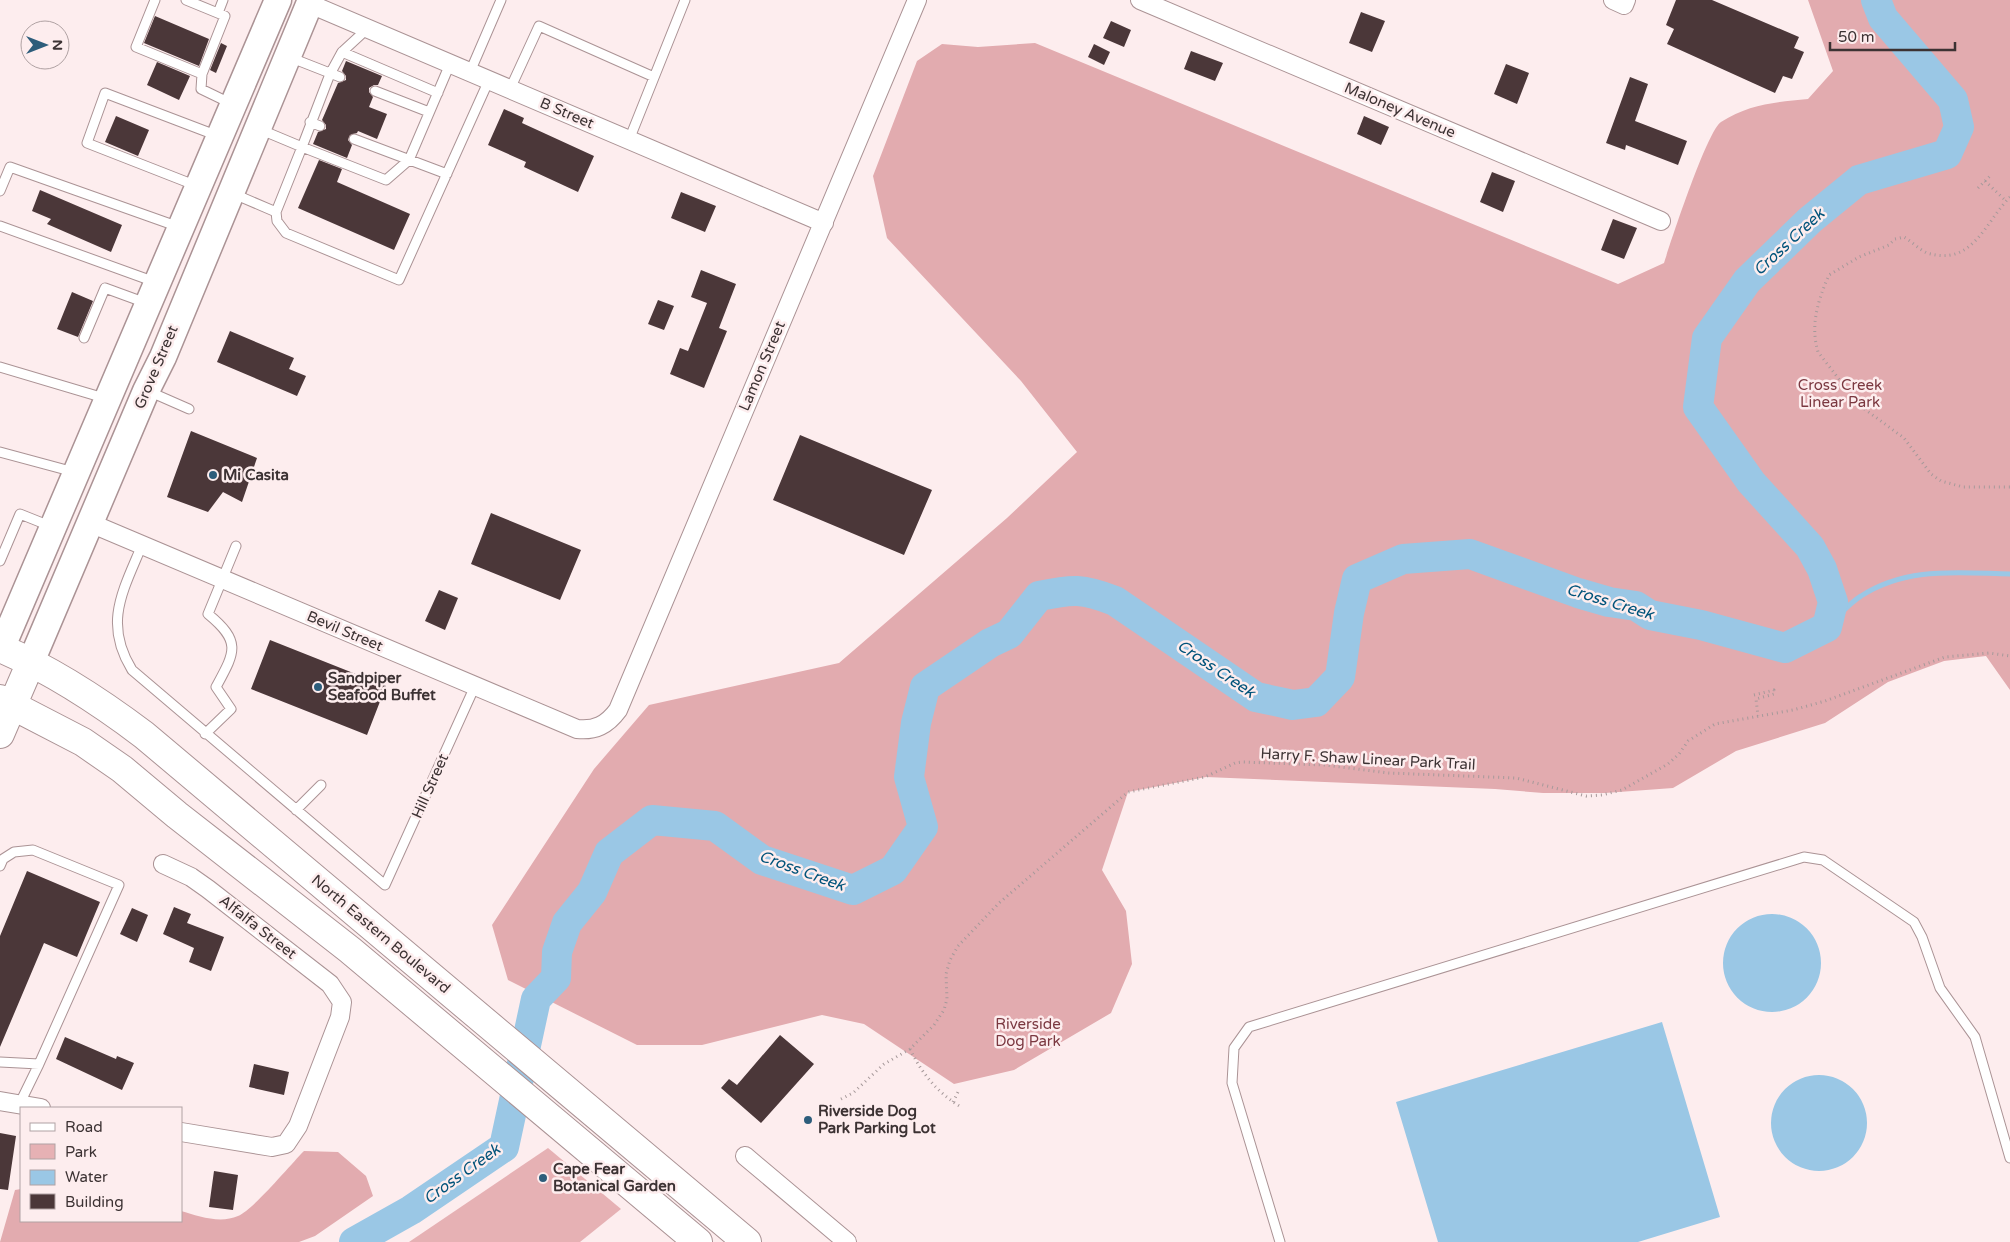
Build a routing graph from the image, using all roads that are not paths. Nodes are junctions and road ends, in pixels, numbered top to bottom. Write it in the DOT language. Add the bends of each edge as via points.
graph roads {
  1 [pos="155,0"];
  2 [pos="186,0"];
  3 [pos="223,0"];
  4 [pos="278,0"];
  5 [pos="501,0"];
  6 [pos="686,0"];
  7 [pos="917,0"];
  8 [pos="1140,0"];
  9 [pos="1613,0"];
  10 [pos="1626,0"];
  11 [pos="310,2"];
  12 [pos="218,13"];
  13 [pos="367,29"];
  14 [pos="342,52"];
  15 [pos="288,56"];
  16 [pos="450,64"];
  17 [pos="470,72"];
  18 [pos="202,74"];
  19 [pos="330,74"];
  20 [pos="340,77"];
  21 [pos="654,77"];
  22 [pos="489,80"];
  23 [pos="510,89"];
  24 [pos="375,92"];
  25 [pos="438,93"];
  26 [pos="234,104"];
  27 [pos="429,112"];
  28 [pos="310,122"];
  29 [pos="320,126"];
  30 [pos="257,128"];
  31 [pos="220,137"];
  32 [pos="354,139"];
  33 [pos="629,140"];
  34 [pos="302,147"];
  35 [pos="409,160"];
  36 [pos="447,174"];
  37 [pos="199,187"];
  38 [pos="0,191"];
  39 [pos="230,193"];
  40 [pos="276,212"];
  41 [pos="1661,221"];
  42 [pos="824,223"];
  43 [pos="0,226"];
  44 [pos="182,228"];
  45 [pos="153,294"];
  46 [pos="84,338"];
  47 [pos="0,368"];
  48 [pos="146,391"];
  49 [pos="107,399"];
  50 [pos="189,409"];
  51 [pos="0,452"];
  52 [pos="75,473"];
  53 [pos="90,523"];
  54 [pos="53,527"];
  55 [pos="142,545"];
  56 [pos="236,546"];
  57 [pos="0,561"];
  58 [pos="221,579"];
  59 [pos="0,650"];
  60 [pos="31,662"];
  61 [pos="475,686"];
  62 [pos="6,702"];
  63 [pos="600,727"];
  64 [pos="0,734"];
  65 [pos="205,734"];
  66 [pos="321,786"];
  67 [pos="296,810"];
  68 [pos="1,860"];
  69 [pos="163,864"];
  70 [pos="0,1062"];
  71 [pos="39,1064"];
  72 [pos="0,1102"];
  73 [pos="19,1105"];
  74 [pos="34,1107"];
  75 [pos="182,1132"];
  76 [pos="745,1156"];
  77 [pos="2010,1158"];
  78 [pos="698,1242"];
  79 [pos="747,1242"];
  80 [pos="847,1242"];
  81 [pos="1280,1242"];
  1 -- 18 [label="lane" via="136,47"];
  2 -- 12 [label="lane"];
  3 -- 12 [label="lane"];
  4 -- 26 [label="main road, Grove Street"];
  5 -- 17 [label="lane"];
  6 -- 21 [label="lane"];
  7 -- 42 [label="street, Lamon Street"];
  8 -- 41 [label="street, Maloney Avenue"];
  9 -- 10 [label="street" via="1624,5"];
  11 -- 13 [label="street, B Street"];
  11 -- 15 [label="main road, Grove Street"];
  12 -- 18 [label="lane" via="225,16"];
  13 -- 14 [label="lane"];
  13 -- 16 [label="street, B Street"];
  14 -- 19 [label="lane"];
  14 -- 25 [label="lane"];
  15 -- 19 [label="lane"];
  15 -- 30 [label="main road, Grove Street"];
  16 -- 17 [label="street, B Street"];
  16 -- 25 [label="lane"];
  17 -- 22 [label="street, B Street"];
  18 -- 26 [label="lane" via="201,89"];
  19 -- 20 [label="lane"];
  19 -- 28 [label="lane"];
  21 -- 23 [label="lane" via="539,26"];
  21 -- 33 [label="lane"];
  22 -- 23 [label="street, B Street"];
  22 -- 36 [label="lane"];
  23 -- 33 [label="street, B Street"];
  24 -- 27 [label="lane"];
  25 -- 27 [label="lane"];
  26 -- 31 [label="main road, Grove Street"];
  27 -- 35 [label="lane"];
  28 -- 29 [label="lane"];
  28 -- 34 [label="lane"];
  30 -- 34 [label="lane"];
  30 -- 39 [label="main road, Grove Street"];
  31 -- 37 [label="main road, Grove Street"];
  31 -- 37 [label="lane" via="105,93 87,143"];
  32 -- 35 [label="lane"];
  33 -- 42 [label="street, B Street"];
  34 -- 35 [label="lane" via="386,180"];
  34 -- 40 [label="lane"];
  35 -- 36 [label="lane"];
  36 -- 40 [label="lane" via="400,280 286,234 277,221"];
  37 -- 44 [label="main road, Grove Street"];
  38 -- 44 [label="lane" via="10,167"];
  39 -- 40 [label="lane"];
  39 -- 48 [label="main road, Grove Street"];
  42 -- 63 [label="street, Lamon Street" via="618,710"];
  43 -- 45 [label="lane"];
  44 -- 45 [label="main road, Grove Street"];
  45 -- 46 [label="lane" via="105,288"];
  45 -- 49 [label="main road, Grove Street"];
  47 -- 49 [label="lane"];
  48 -- 50 [label="lane"];
  48 -- 53 [label="main road, Grove Street"];
  49 -- 52 [label="main road, Grove Street"];
  51 -- 52 [label="lane"];
  52 -- 54 [label="main road, Grove Street"];
  53 -- 55 [label="street, Bevil Street"];
  53 -- 60 [label="main road, Grove Street"];
  54 -- 57 [label="lane" via="20,514"];
  54 -- 59 [label="main road, Grove Street"];
  55 -- 58 [label="street, Bevil Street"];
  55 -- 65 [label="lane" via="119,603 116,632 120,646 132,670 142,681"];
  56 -- 58 [label="lane"];
  58 -- 61 [label="street, Bevil Street"];
  58 -- 65 [label="lane" via="208,614 225,629 232,644 232,658 216,687 231,709"];
  59 -- 60 [label="highway, North Eastern Boulevard"];
  60 -- 62 [label="highway, Grove Street"];
  60 -- 79 [label="highway, North Eastern Boulevard" via="82,691 144,735"];
  61 -- 63 [label="street, Bevil Street" via="577,729"];
  61 -- 67 [label="lane, Hill Street" via="385,885"];
  62 -- 64 [label="highway, Grove Street"];
  62 -- 78 [label="highway" via="103,755 350,950"];
  65 -- 67 [label="lane"];
  66 -- 67 [label="lane"];
  68 -- 71 [label="lane" via="14,852 34,850 119,885"];
  69 -- 75 [label="street, Alfalfa Street" via="191,877 230,904 330,984 342,1002 340,1017 298,1126 286,1144 272,1147"];
  70 -- 71 [label="lane"];
  71 -- 73 [label="lane"];
  72 -- 73 [label="street"];
  73 -- 74 [label="street"];
  76 -- 80 [label="street"];
  77 -- 81 [label="lane" via="1975,1037 1940,988 1914,922 1823,860 1804,858 1249,1027 1234,1048 1232,1083"];
}
